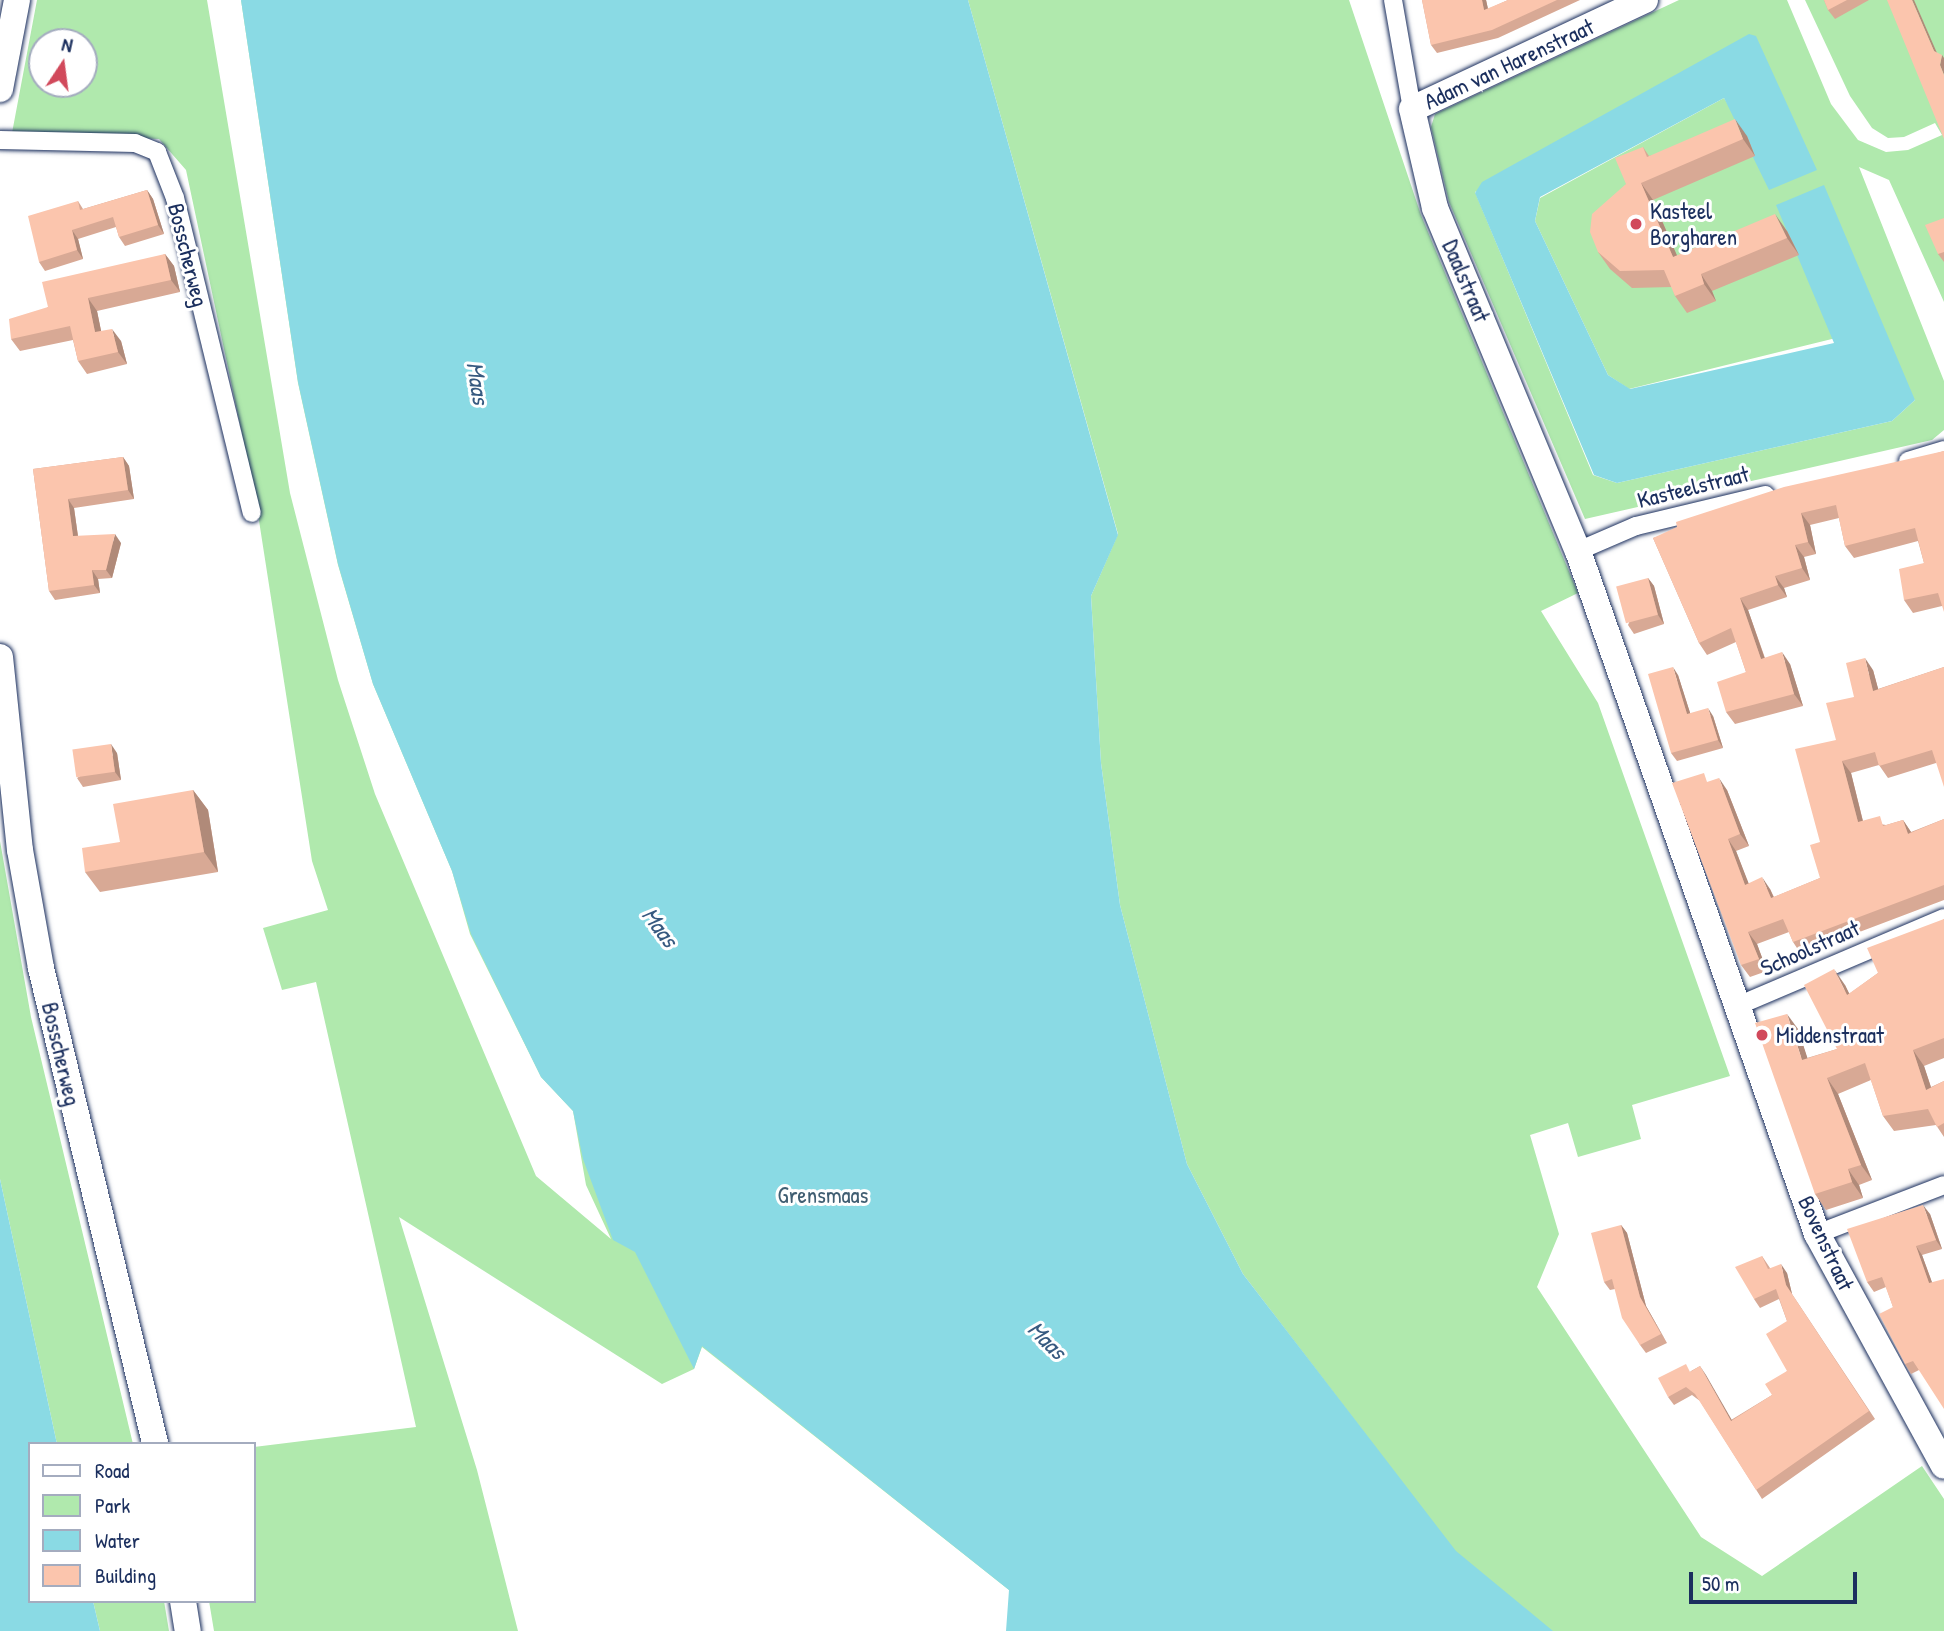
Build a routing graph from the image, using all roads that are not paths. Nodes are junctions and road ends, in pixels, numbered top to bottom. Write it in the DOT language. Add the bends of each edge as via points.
graph roads {
  1 [pos="17,0"];
  2 [pos="1393,0"];
  3 [pos="1645,0"];
  4 [pos="0,89"];
  5 [pos="1412,109"];
  6 [pos="0,140"];
  7 [pos="1944,450"];
  8 [pos="1890,465"];
  9 [pos="1784,490"];
  10 [pos="252,513"];
  11 [pos="1578,551"];
  12 [pos="0,657"];
  13 [pos="1944,918"];
  14 [pos="1735,1007"];
  15 [pos="1944,1185"];
  16 [pos="1817,1234"];
  17 [pos="155,1442"];
  18 [pos="1944,1466"];
  19 [pos="183,1603"];
  20 [pos="188,1631"];
  1 -- 4 [label="street"];
  2 -- 5 [label="street, Daalstraat"];
  3 -- 5 [label="street, Adam van Harenstraat"];
  5 -- 11 [label="street, Daalstraat" via="1435,208"];
  6 -- 10 [label="street, Bosscherweg" via="135,143 157,152 175,198"];
  7 -- 8 [label="street"];
  9 -- 11 [label="street, Kasteelstraat" via="1636,526"];
  11 -- 14 [label="street"];
  12 -- 17 [label="street, Bosscherweg" via="20,850 41,968"];
  13 -- 14 [label="street, Schoolstraat"];
  14 -- 16 [label="street, Bovenstraat"];
  15 -- 16 [label="street"];
  16 -- 18 [label="street, Bovenstraat"];
  19 -- 20 [label="street"];
}
